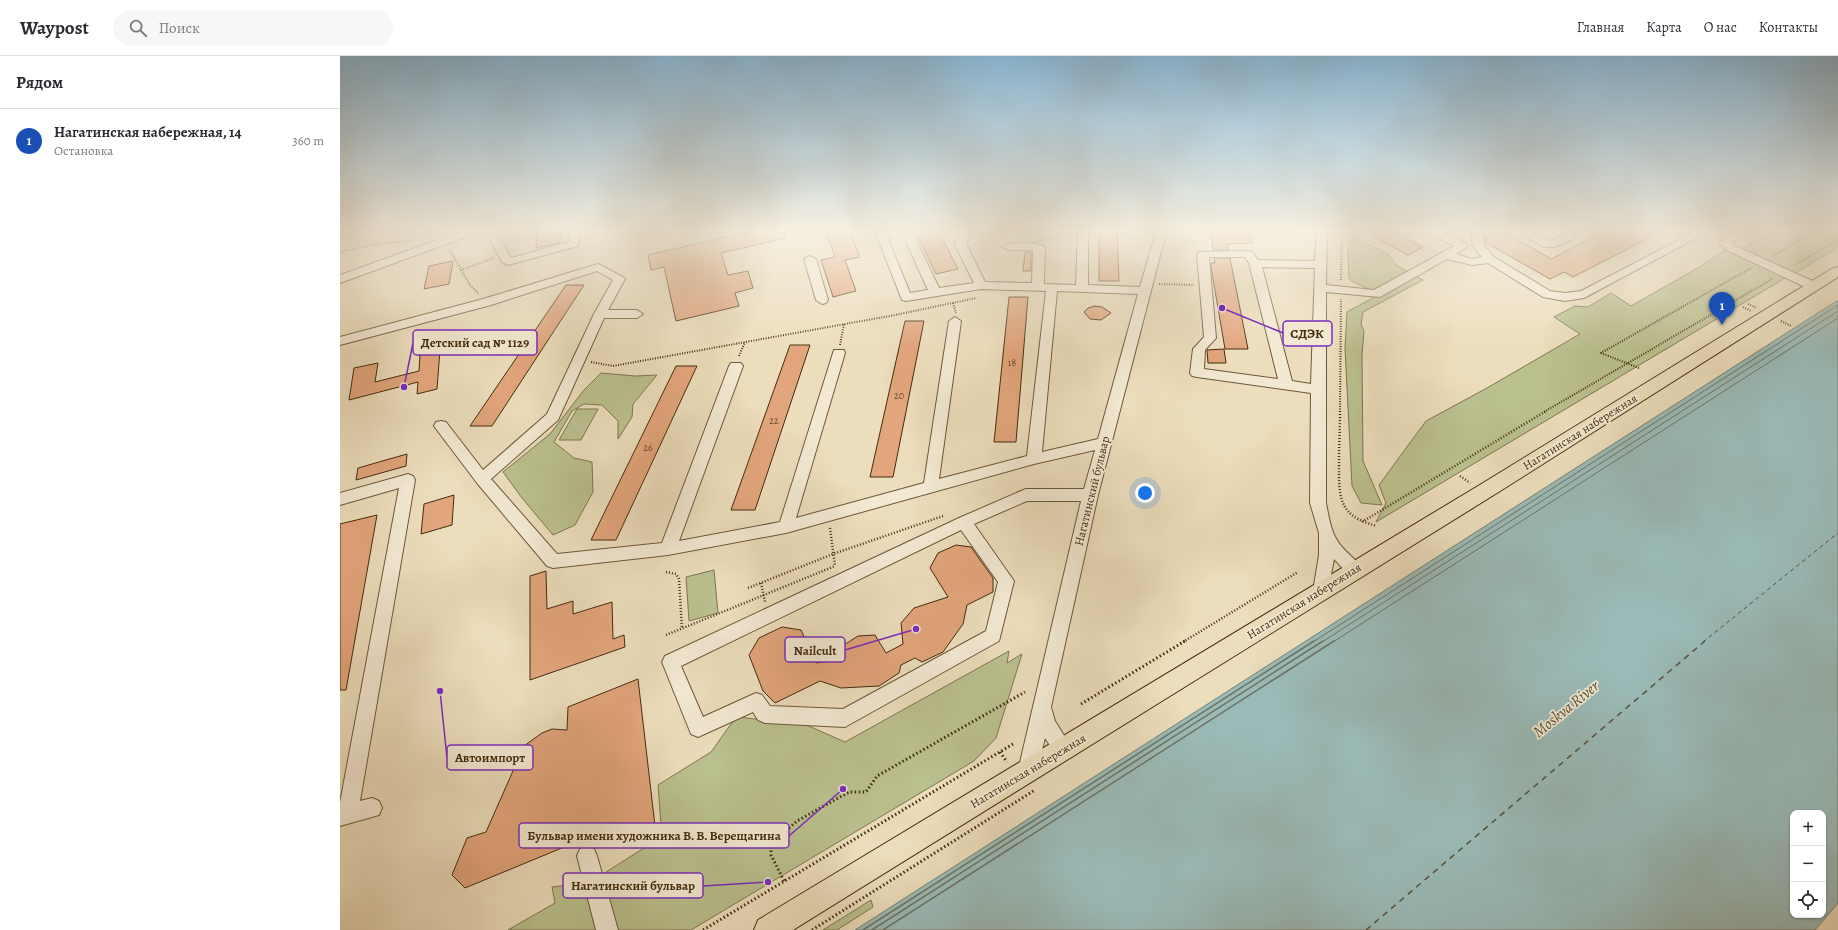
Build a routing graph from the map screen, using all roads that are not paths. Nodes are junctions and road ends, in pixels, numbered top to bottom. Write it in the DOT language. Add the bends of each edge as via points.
graph roads {
  1 [pos="365,270"];
  2 [pos="589,270"];
  3 [pos="603,270"];
  4 [pos="813,270"];
  5 [pos="895,270"];
  6 [pos="924,270"];
  7 [pos="972,270"];
  8 [pos="1038,270"];
  9 [pos="1082,270"];
  10 [pos="1151,270"];
  11 [pos="1204,270"];
  12 [pos="1257,270"];
  13 [pos="1321,270"];
  14 [pos="1419,270"];
  15 [pos="1508,270"];
  16 [pos="1630,270"];
  17 [pos="1779,270"];
  18 [pos="1838,271"];
  19 [pos="340,279"];
  20 [pos="1038,286"];
  21 [pos="1813,286"];
  22 [pos="1052,287"];
  23 [pos="1082,287"];
  24 [pos="1320,288"];
  25 [pos="981,291"];
  26 [pos="1146,291"];
  27 [pos="935,293"];
  28 [pos="822,300"];
  29 [pos="600,314"];
  30 [pos="637,314"];
  31 [pos="955,321"];
  32 [pos="340,341"];
  33 [pos="839,353"];
  34 [pos="736,366"];
  35 [pos="1286,384"];
  36 [pos="1318,390"];
  37 [pos="441,426"];
  38 [pos="1104,443"];
  39 [pos="1034,459"];
  40 [pos="482,478"];
  41 [pos="931,486"];
  42 [pos="1090,495"];
  43 [pos="340,499"];
  44 [pos="958,518"];
  45 [pos="786,527"];
  46 [pos="1324,529"];
  47 [pos="668,549"];
  48 [pos="1355,570"];
  49 [pos="1321,591"];
  50 [pos="1043,706"];
  51 [pos="1064,750"];
  52 [pos="1028,771"];
  53 [pos="372,808"];
  54 [pos="344,815"];
  55 [pos="587,856"];
  56 [pos="607,930"];
  57 [pos="768,930"];
  1 -- 19 [label="street"];
  2 -- 32 [label="street" via="487,302"];
  3 -- 29 [label="street" via="619,279"];
  4 -- 28 [label="street"];
  5 -- 27 [label="street" via="906,297"];
  6 -- 27 [label="street"];
  7 -- 25 [label="street"];
  8 -- 20 [label="street"];
  9 -- 23 [label="street"];
  10 -- 26 [label="street, Нагатинский бульвар"];
  11 -- 35 [label="street" via="1210,338 1199,349 1197,373"];
  12 -- 35 [label="street"];
  13 -- 24 [label="street"];
  14 -- 24 [label="street" via="1376,294"];
  15 -- 16 [label="street" via="1547,294 1565,297 1584,294"];
  17 -- 21 [label="street"];
  18 -- 21 [label="main road, Нагатинская набережная"];
  20 -- 22 [label="street"];
  20 -- 25 [label="street"];
  21 -- 48 [label="main road, Нагатинская набережная"];
  22 -- 23 [label="street"];
  22 -- 39 [label="street"];
  23 -- 26 [label="street"];
  24 -- 36 [label="street"];
  25 -- 27 [label="street"];
  26 -- 38 [label="street, Нагатинский бульвар"];
  29 -- 30 [label="street"];
  29 -- 40 [label="street" via="552,417"];
  31 -- 41 [label="street"];
  33 -- 45 [label="street"];
  34 -- 47 [label="street"];
  35 -- 36 [label="street"];
  36 -- 46 [label="street" via="1318,503"];
  37 -- 40 [label="street"];
  38 -- 39 [label="street"];
  38 -- 42 [label="street, Нагатинский бульвар"];
  39 -- 41 [label="street"];
  40 -- 47 [label="street" via="553,561"];
  41 -- 45 [label="street"];
  42 -- 44 [label="street" via="1026,495"];
  42 -- 50 [label="street, Нагатинский бульвар"];
  43 -- 54 [label="street" via="408,480"];
  44 -- 44 [label="street" via="1006,582 993,636 845,718 765,714 756,702 698,728 670,662 768,615 836,574"];
  45 -- 47 [label="street"];
  46 -- 48 [label="street" via="1335,550"];
  46 -- 49 [label="street" via="1327,555"];
  48 -- 49 [label="main road, Нагатинская набережная"];
  49 -- 51 [label="main road, Нагатинская набережная"];
  50 -- 51 [label="street, Нагатинский бульвар" via="1047,725"];
  50 -- 52 [label="street"];
  51 -- 52 [label="main road, Нагатинская набережная"];
  52 -- 57 [label="main road, Нагатинская набережная"];
  53 -- 54 [label="street"];
  55 -- 56 [label="street"];
}
